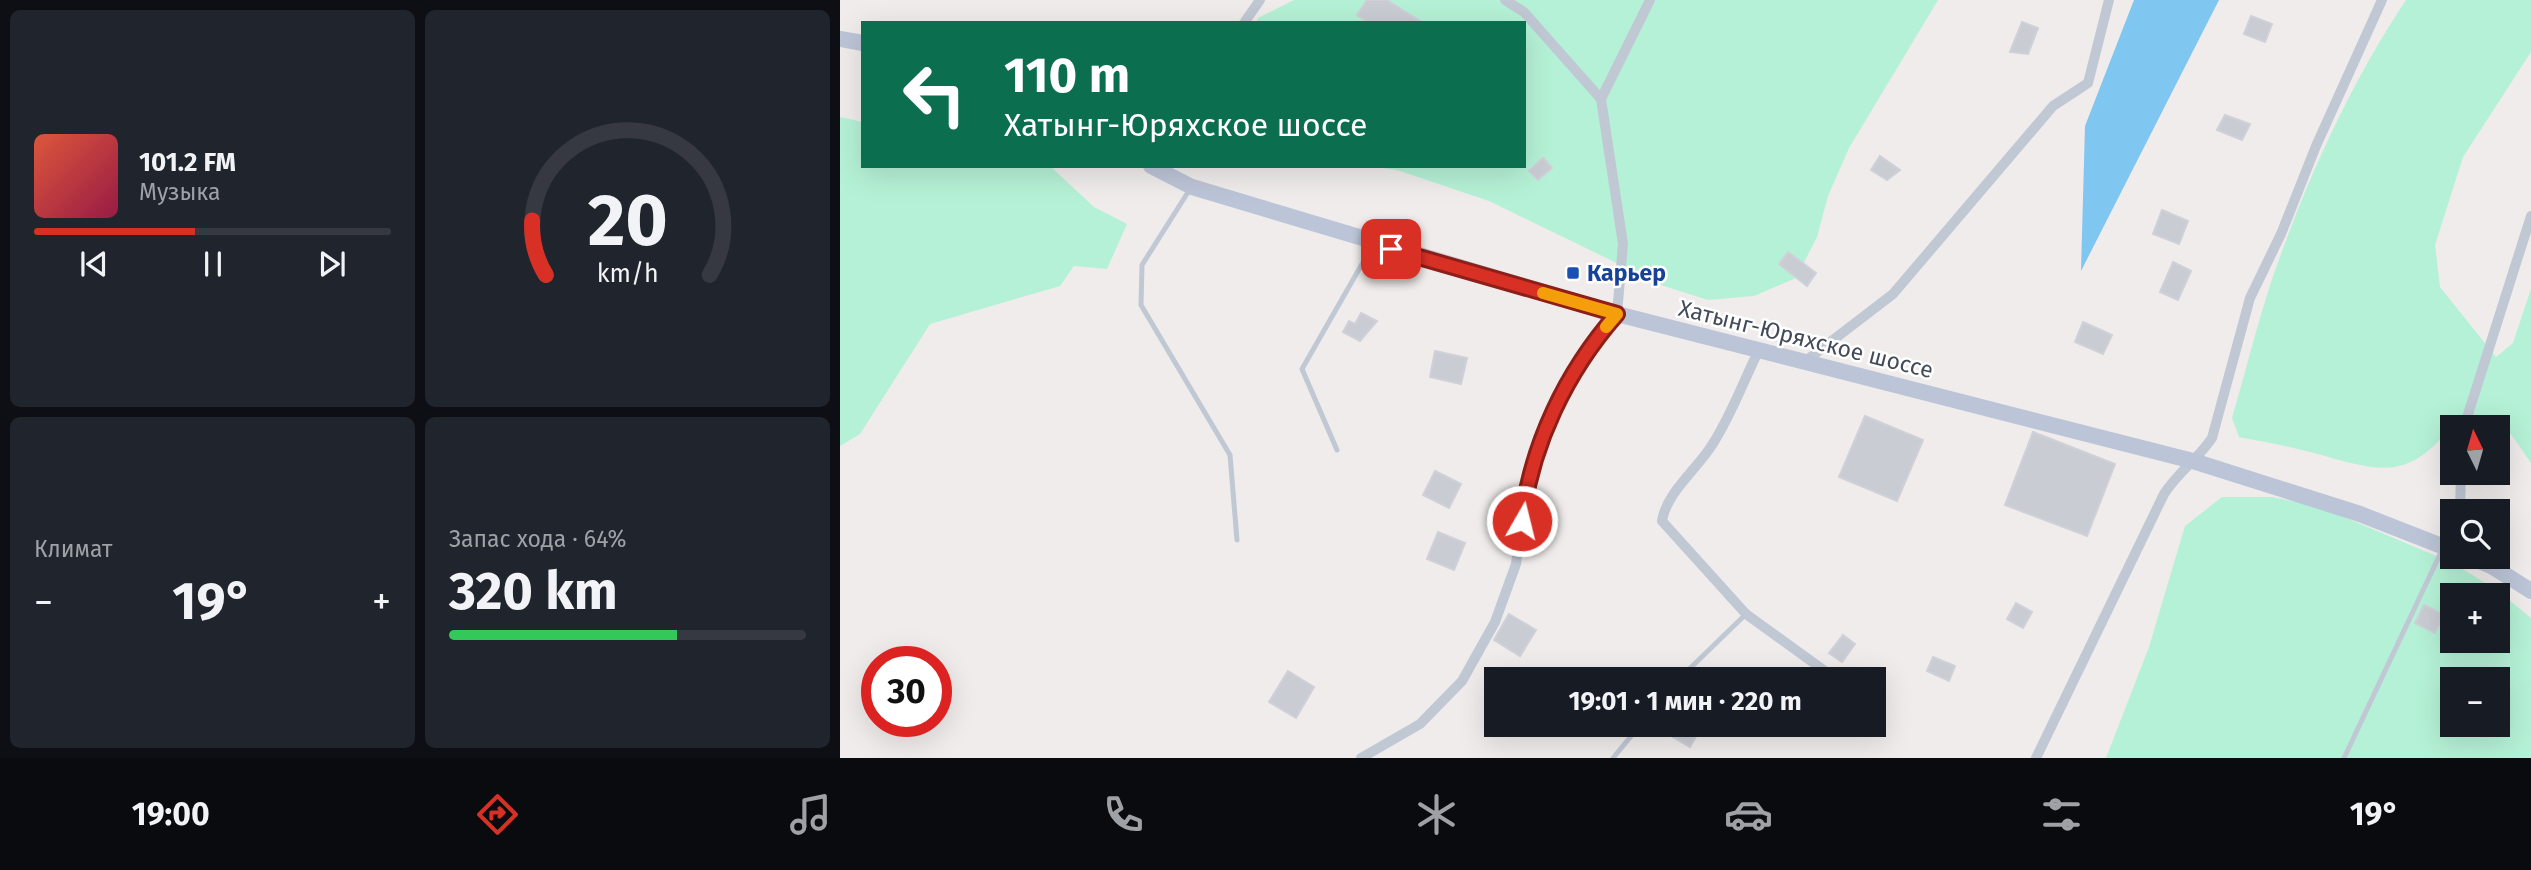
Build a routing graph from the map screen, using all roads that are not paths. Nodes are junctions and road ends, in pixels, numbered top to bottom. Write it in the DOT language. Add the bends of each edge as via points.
graph roads {
  1 [pos="1261,0"];
  2 [pos="1505,0"];
  3 [pos="1650,0"];
  4 [pos="2109,0"];
  5 [pos="2382,0"];
  6 [pos="1245,21"];
  7 [pos="840,39"];
  8 [pos="861,43"];
  9 [pos="1601,99"];
  10 [pos="1156,168"];
  11 [pos="1183,179"];
  12 [pos="2531,216"];
  13 [pos="1374,243"];
  14 [pos="1617,314"];
  15 [pos="1758,352"];
  16 [pos="1803,363"];
  17 [pos="2468,415"];
  18 [pos="1337,450"];
  19 [pos="2193,461"];
  20 [pos="1237,540"];
  21 [pos="2440,545"];
  22 [pos="2440,562"];
  23 [pos="2496,569"];
  24 [pos="2531,591"];
  25 [pos="1745,614"];
  26 [pos="1691,667"];
  27 [pos="1819,667"];
  28 [pos="1630,737"];
  29 [pos="1361,758"];
  30 [pos="1613,758"];
  31 [pos="2036,758"];
  32 [pos="2344,758"];
  1 -- 6 [label="street"];
  2 -- 9 [label="street" via="1524,12"];
  3 -- 9 [label="street"];
  4 -- 16 [label="street" via="2088,83 2053,106 1893,294"];
  5 -- 19 [label="street" via="2250,298 2212,438"];
  7 -- 8 [label="street"];
  9 -- 14 [label="street" via="1623,244"];
  10 -- 11 [label="street, Хатынг-Юряхское шоссе"];
  11 -- 13 [label="street, Хатынг-Юряхское шоссе"];
  11 -- 20 [label="lane" via="1142,265 1141,305 1230,455"];
  12 -- 17 [label="street"];
  13 -- 14 [label="street, Хатынг-Юряхское шоссе"];
  13 -- 18 [label="lane" via="1302,369"];
  14 -- 15 [label="street, Хатынг-Юряхское шоссе"];
  14 -- 29 [label="street" via="1567,382 1527,478 1516,564 1495,622 1462,681 1420,724"];
  15 -- 16 [label="street, Хатынг-Юряхское шоссе"];
  15 -- 25 [label="street" via="1713,444 1662,521"];
  16 -- 19 [label="street, Хатынг-Юряхское шоссе"];
  19 -- 21 [label="street, Хатынг-Юряхское шоссе" via="2360,514"];
  19 -- 31 [label="street" via="2176,474 2164,494"];
  22 -- 32 [label="lane"];
  23 -- 24 [label="street"];
  25 -- 26 [label="lane"];
  25 -- 27 [label="street"];
  28 -- 30 [label="lane"];
}
